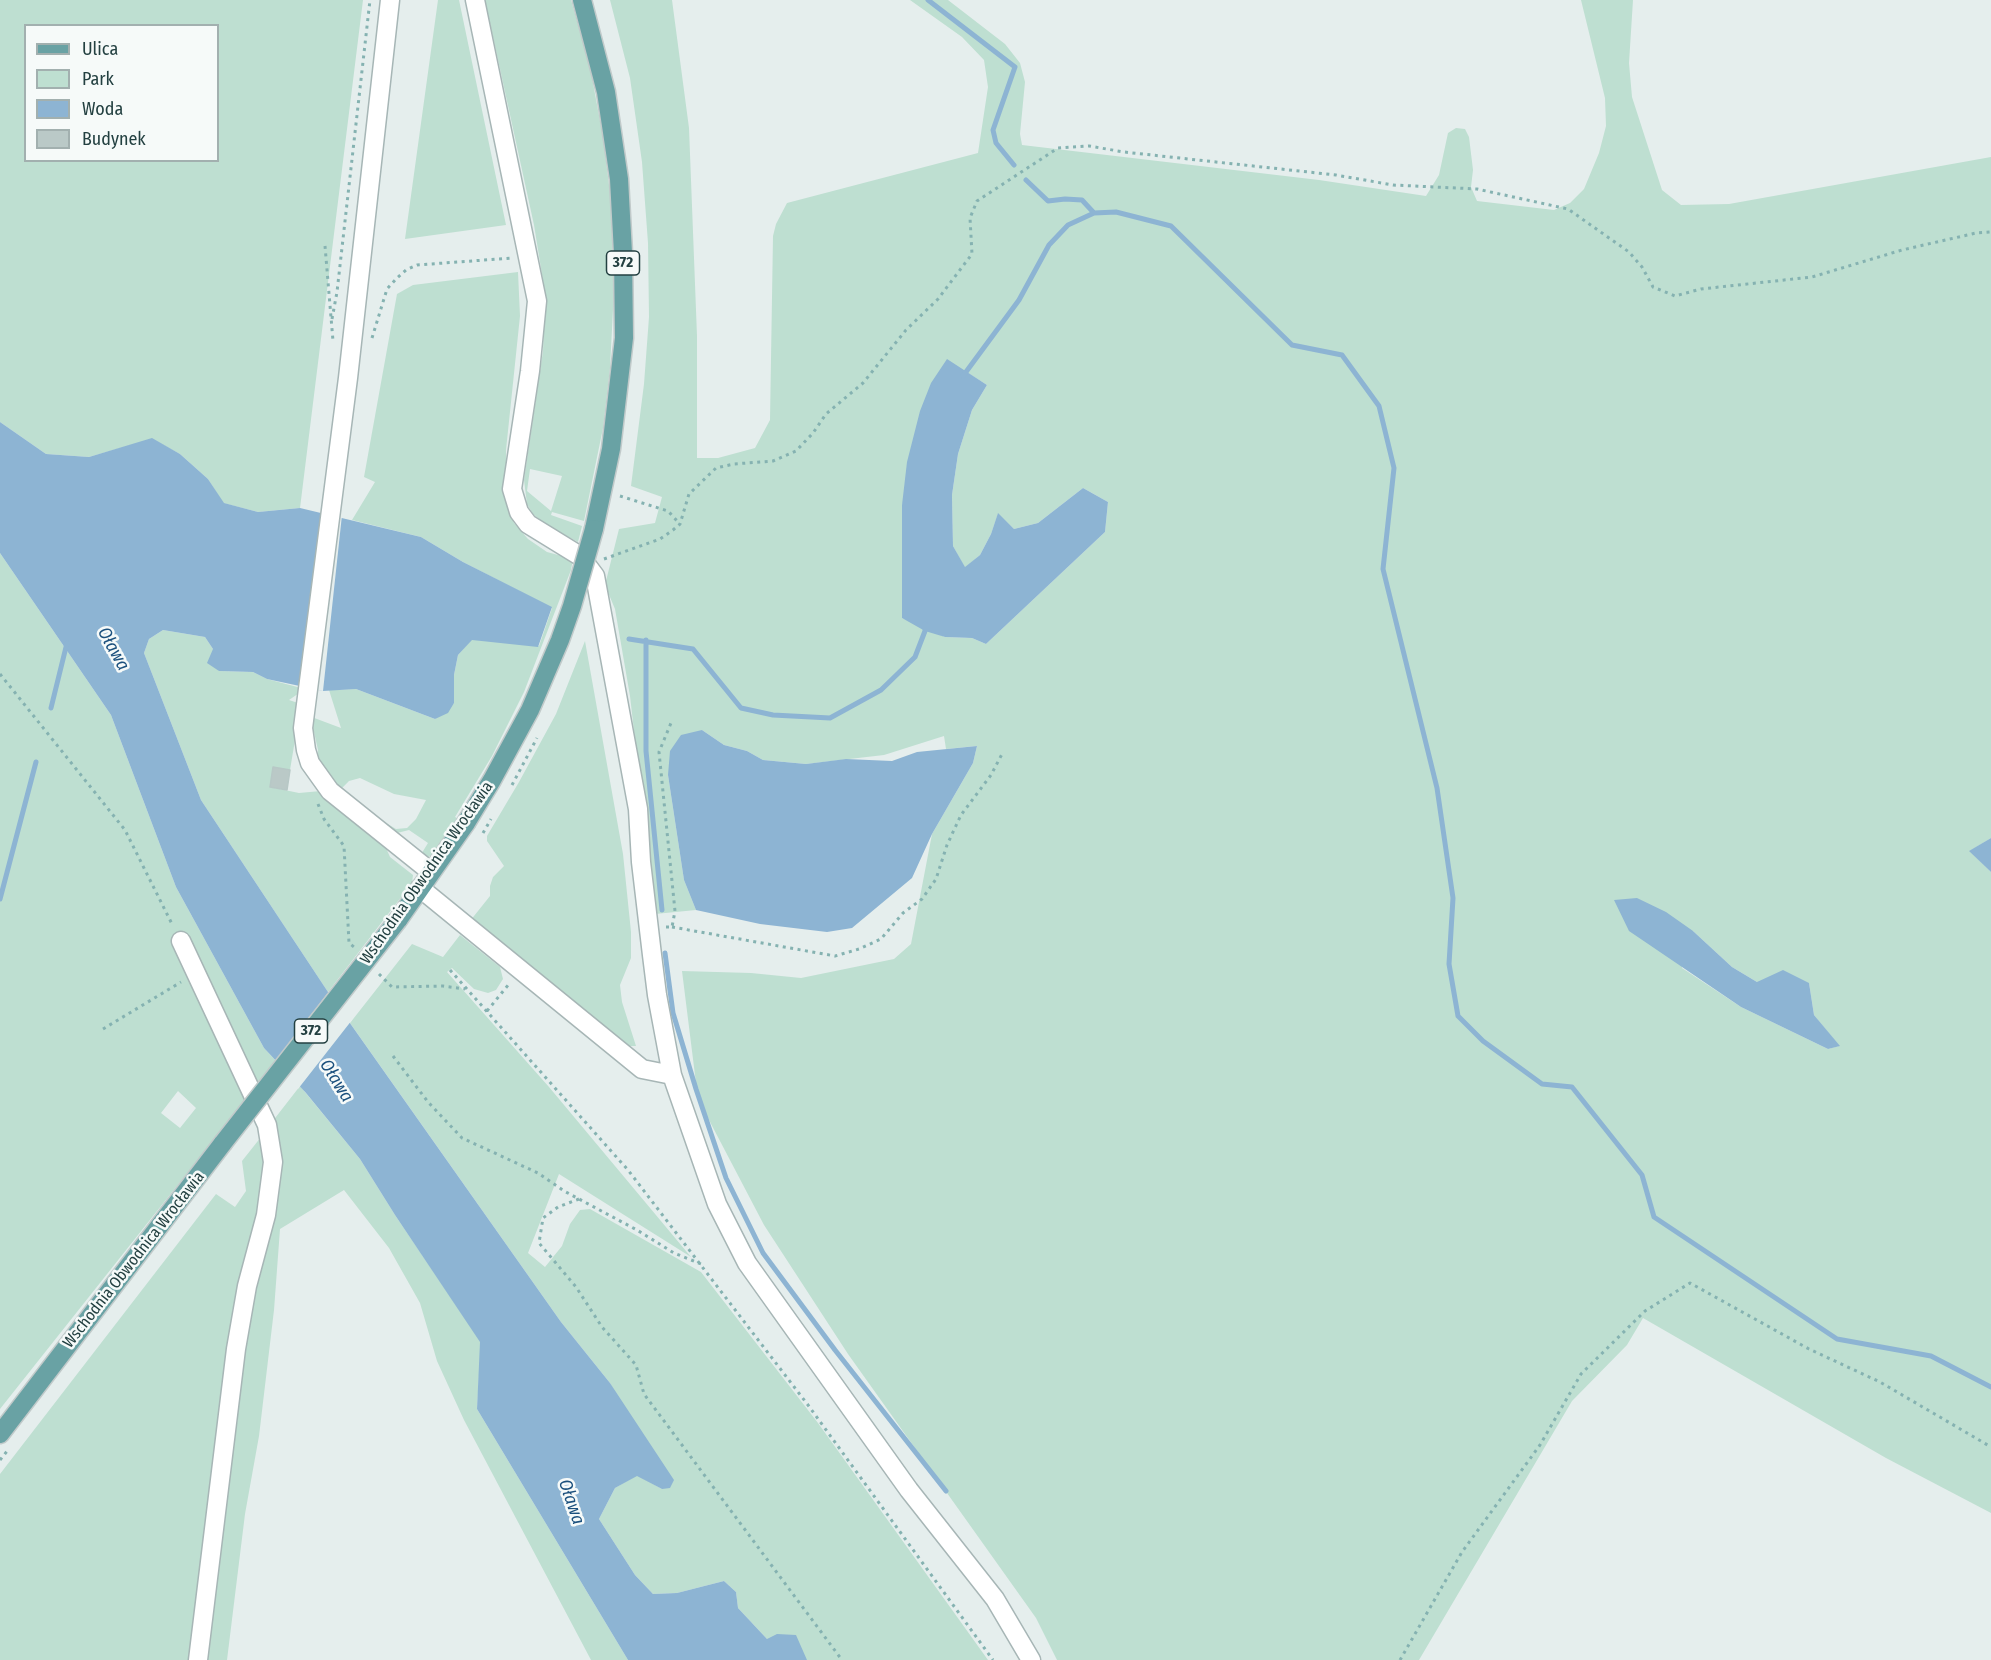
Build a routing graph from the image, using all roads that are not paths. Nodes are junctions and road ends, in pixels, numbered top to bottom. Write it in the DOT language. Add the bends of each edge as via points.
graph roads {
  1 [pos="390,0"];
  2 [pos="475,0"];
  3 [pos="582,0"];
  4 [pos="431,872"];
  5 [pos="420,888"];
  6 [pos="181,940"];
  7 [pos="672,1075"];
  8 [pos="0,1434"];
  9 [pos="198,1660"];
  10 [pos="1031,1660"];
  1 -- 4 [label="street" via="348,378 303,728 310,763 330,791"];
  2 -- 7 [label="street" via="537,301 512,489 519,512 528,524 569,548 595,576 631,763 657,995"];
  3 -- 4 [label="main road, Wschodnia Obwodnica Wrocławia / 372, bridge" via="606,92 619,179 624,338 611,449 581,580 534,702 466,822"];
  4 -- 5 [label="main road, Wschodnia Obwodnica Wrocławia / 372"];
  5 -- 7 [label="street" via="642,1069"];
  5 -- 8 [label="main road, Wschodnia Obwodnica Wrocławia / 372, bridge"];
  6 -- 9 [label="street" via="267,1125 273,1162 266,1215 247,1286 236,1349"];
  7 -- 10 [label="street" via="717,1204 747,1263 909,1490 995,1599"];
}
